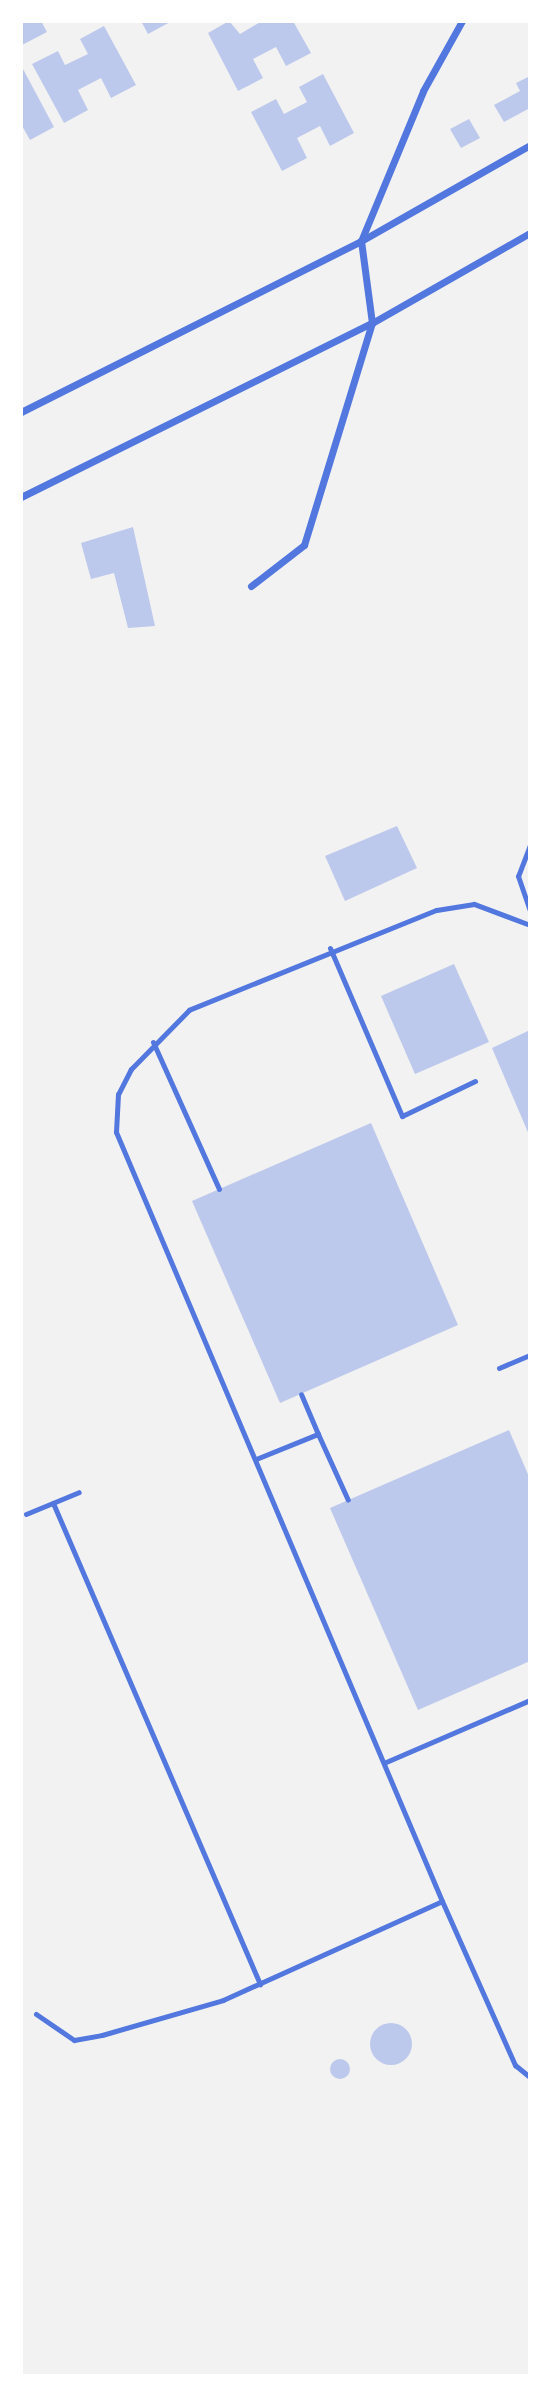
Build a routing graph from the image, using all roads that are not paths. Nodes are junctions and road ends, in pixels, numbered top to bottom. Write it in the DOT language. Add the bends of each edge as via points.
graph roads {
  1 [pos="462,21"];
  2 [pos="530,145"];
  3 [pos="530,233"];
  4 [pos="361,241"];
  5 [pos="372,323"];
  6 [pos="21,412"];
  7 [pos="21,497"];
  8 [pos="251,586"];
  9 [pos="530,845"];
  10 [pos="530,911"];
  11 [pos="530,925"];
  12 [pos="330,948"];
  13 [pos="153,1042"];
  14 [pos="475,1081"];
  15 [pos="219,1189"];
  16 [pos="530,1355"];
  17 [pos="499,1368"];
  18 [pos="301,1394"];
  19 [pos="318,1434"];
  20 [pos="256,1459"];
  21 [pos="79,1492"];
  22 [pos="348,1500"];
  23 [pos="53,1503"];
  24 [pos="26,1514"];
  25 [pos="530,1700"];
  26 [pos="386,1762"];
  27 [pos="442,1901"];
  28 [pos="260,1984"];
  29 [pos="36,2014"];
  30 [pos="530,2077"];
  1 -- 4 [label="street" via="422,91"];
  2 -- 4 [label="street"];
  3 -- 5 [label="street"];
  4 -- 5 [label="street"];
  4 -- 6 [label="street"];
  5 -- 7 [label="street"];
  5 -- 8 [label="street" via="304,545"];
  9 -- 10 [label="lane" via="518,876"];
  11 -- 12 [label="lane" via="474,904 436,910"];
  12 -- 13 [label="lane" via="188,1010"];
  12 -- 14 [label="lane" via="402,1116"];
  13 -- 15 [label="lane"];
  13 -- 20 [label="lane" via="118,1094 116,1132"];
  16 -- 17 [label="lane"];
  18 -- 19 [label="lane"];
  19 -- 20 [label="lane"];
  19 -- 22 [label="lane"];
  20 -- 26 [label="lane"];
  21 -- 23 [label="lane"];
  23 -- 24 [label="lane"];
  23 -- 28 [label="lane"];
  25 -- 26 [label="lane"];
  26 -- 27 [label="lane"];
  27 -- 28 [label="lane"];
  27 -- 30 [label="lane" via="515,2065"];
  28 -- 29 [label="lane" via="223,2000 74,2040"];
}
